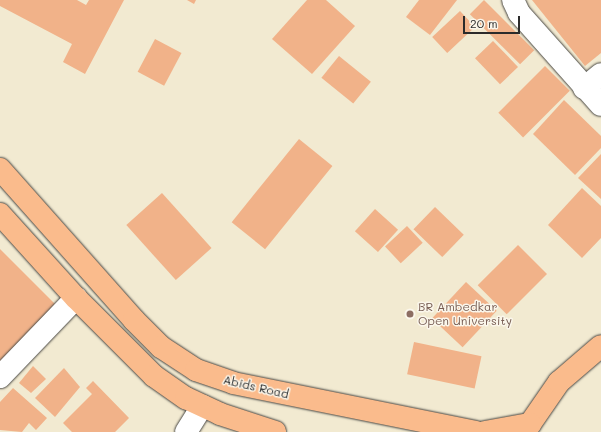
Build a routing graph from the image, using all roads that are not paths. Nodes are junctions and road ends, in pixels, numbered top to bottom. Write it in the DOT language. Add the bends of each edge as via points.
graph roads {
  1 [pos="513,0"];
  2 [pos="601,74"];
  3 [pos="584,88"];
  4 [pos="601,105"];
  5 [pos="0,169"];
  6 [pos="0,214"];
  7 [pos="76,298"];
  8 [pos="601,346"];
  9 [pos="0,377"];
  10 [pos="202,406"];
  11 [pos="532,428"];
  12 [pos="186,432"];
  13 [pos="275,432"];
  14 [pos="476,432"];
  15 [pos="485,432"];
  1 -- 3 [label="street" via="518,13"];
  2 -- 3 [label="street"];
  3 -- 4 [label="street"];
  5 -- 14 [label="main road, Abids Road" via="134,320 161,347 196,370 233,383"];
  6 -- 7 [label="main road"];
  7 -- 9 [label="street"];
  7 -- 10 [label="main road" via="154,376"];
  8 -- 11 [label="main road" via="559,382"];
  10 -- 12 [label="street"];
  10 -- 13 [label="main road"];
  11 -- 15 [label="main road"];
}
